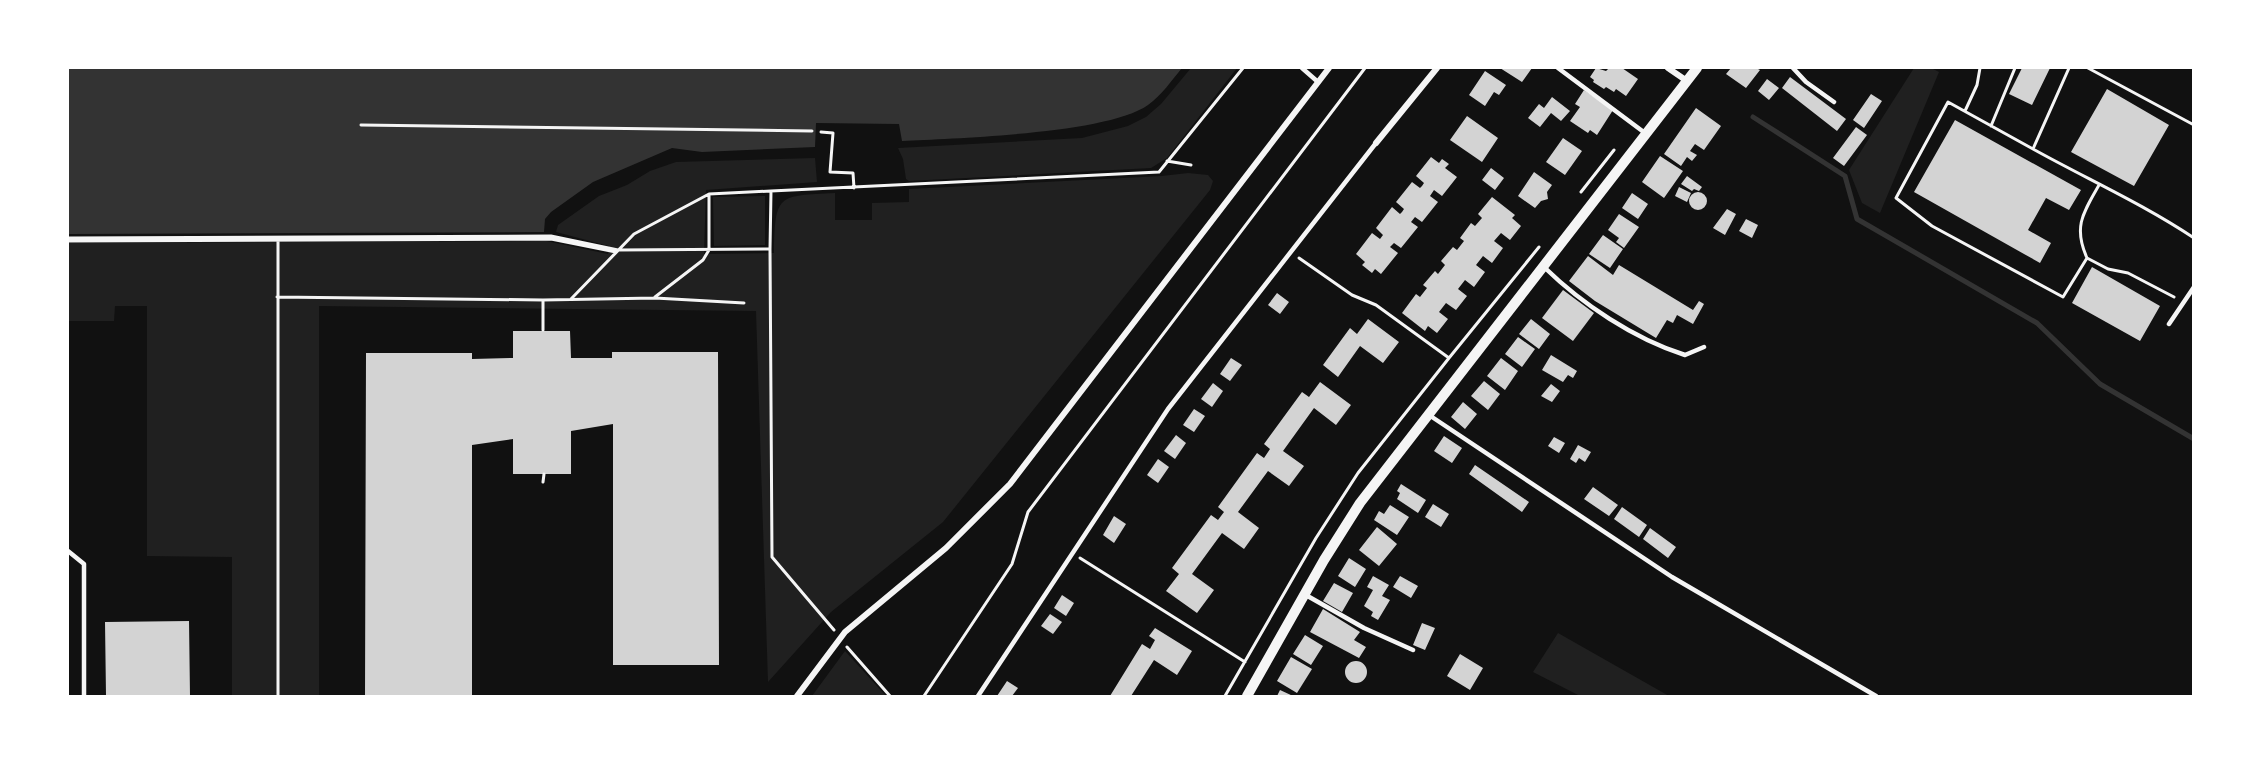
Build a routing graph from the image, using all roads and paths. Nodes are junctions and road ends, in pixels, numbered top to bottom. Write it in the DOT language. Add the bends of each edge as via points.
graph roads {
  1 [pos="1243,68"];
  2 [pos="1302,68"];
  3 [pos="1329,68"];
  4 [pos="1365,68"];
  5 [pos="1437,68"];
  6 [pos="1558,68"];
  7 [pos="1668,68"];
  8 [pos="1696,68"];
  9 [pos="1793,68"];
  10 [pos="1980,68"];
  11 [pos="2015,68"];
  12 [pos="2069,68"];
  13 [pos="2088,68"];
  14 [pos="2104,68"];
  15 [pos="2101,74"];
  16 [pos="1687,81"];
  17 [pos="1318,82"];
  18 [pos="1834,102"];
  19 [pos="1965,111"];
  20 [pos="361,125"];
  21 [pos="2193,125"];
  22 [pos="1991,126"];
  23 [pos="813,131"];
  24 [pos="821,132"];
  25 [pos="1646,134"];
  26 [pos="1376,143"];
  27 [pos="1615,149"];
  28 [pos="2033,149"];
  29 [pos="1167,161"];
  30 [pos="1191,165"];
  31 [pos="2098,185"];
  32 [pos="854,188"];
  33 [pos="771,191"];
  34 [pos="709,194"];
  35 [pos="1576,199"];
  36 [pos="278,237"];
  37 [pos="2193,238"];
  38 [pos="68,240"];
  39 [pos="1543,242"];
  40 [pos="770,249"];
  41 [pos="709,250"];
  42 [pos="617,251"];
  43 [pos="1290,252"];
  44 [pos="2087,258"];
  45 [pos="1544,267"];
  46 [pos="2193,287"];
  47 [pos="277,297"];
  48 [pos="655,298"];
  49 [pos="571,299"];
  50 [pos="543,300"];
  51 [pos="2182,301"];
  52 [pos="744,303"];
  53 [pos="2169,324"];
  54 [pos="543,330"];
  55 [pos="1704,347"];
  56 [pos="1429,415"];
  57 [pos="544,474"];
  58 [pos="543,482"];
  59 [pos="68,551"];
  60 [pos="1072,553"];
  61 [pos="1304,594"];
  62 [pos="841,637"];
  63 [pos="1413,650"];
  64 [pos="1262,672"];
  65 [pos="84,696"];
  66 [pos="278,696"];
  67 [pos="797,696"];
  68 [pos="890,696"];
  69 [pos="924,696"];
  70 [pos="978,696"];
  71 [pos="1247,696"];
  72 [pos="1876,696"];
  1 -- 29 [label="path"];
  2 -- 17 [label="lane"];
  3 -- 17 [label="street"];
  4 -- 69 [label="path" via="1028,512 1012,564"];
  5 -- 26 [label="street"];
  6 -- 25 [label="lane"];
  7 -- 16 [label="street"];
  8 -- 16 [label="street"];
  9 -- 18 [label="lane"];
  10 -- 19 [label="path"];
  11 -- 22 [label="path"];
  12 -- 28 [label="path"];
  13 -- 15 [label="path"];
  14 -- 15 [label="path"];
  15 -- 21 [label="path"];
  16 -- 25 [label="street"];
  17 -- 62 [label="street" via="1010,484 946,548"];
  19 -- 22 [label="path"];
  19 -- 44 [label="path" via="1948,102 1896,198 1932,226 2063,297"];
  20 -- 23 [label="path"];
  22 -- 28 [label="path"];
  24 -- 32 [label="path" via="833,133 830,172 853,173"];
  25 -- 45 [label="street"];
  26 -- 43 [label="lane"];
  27 -- 35 [label="path"];
  28 -- 31 [label="path"];
  29 -- 30 [label="path"];
  29 -- 32 [label="path" via="1159,172"];
  31 -- 37 [label="path" via="2155,212"];
  31 -- 44 [label="path" via="2079,224 2079,241"];
  32 -- 33 [label="path"];
  33 -- 34 [label="path"];
  33 -- 40 [label="path"];
  34 -- 41 [label="path"];
  34 -- 42 [label="path" via="634,234"];
  36 -- 38 [label="path"];
  36 -- 42 [label="path" via="551,236"];
  36 -- 47 [label="path"];
  38 -- 42 [label="path" via="551,239"];
  39 -- 43 [label="path" via="1449,358 1377,305 1352,295"];
  40 -- 41 [label="path"];
  40 -- 62 [label="path" via="772,557"];
  41 -- 42 [label="path"];
  41 -- 48 [label="path" via="703,260"];
  42 -- 49 [label="path"];
  43 -- 60 [label="lane" via="1168,409"];
  44 -- 51 [label="path" via="2108,269 2128,273"];
  45 -- 55 [label="lane" via="1572,291 1655,344 1685,355"];
  45 -- 56 [label="street"];
  46 -- 51 [label="lane"];
  47 -- 50 [label="path"];
  47 -- 66 [label="path"];
  48 -- 49 [label="path"];
  48 -- 52 [label="path"];
  49 -- 50 [label="path"];
  50 -- 54 [label="path"];
  51 -- 53 [label="lane"];
  56 -- 61 [label="street" via="1360,503"];
  56 -- 72 [label="lane" via="1672,577"];
  57 -- 58 [label="path"];
  59 -- 65 [label="lane" via="84,564"];
  60 -- 64 [label="path"];
  60 -- 70 [label="lane"];
  61 -- 63 [label="lane"];
  61 -- 64 [label="street"];
  62 -- 67 [label="street"];
  62 -- 68 [label="path" via="852,655"];
  64 -- 71 [label="street"];
}
